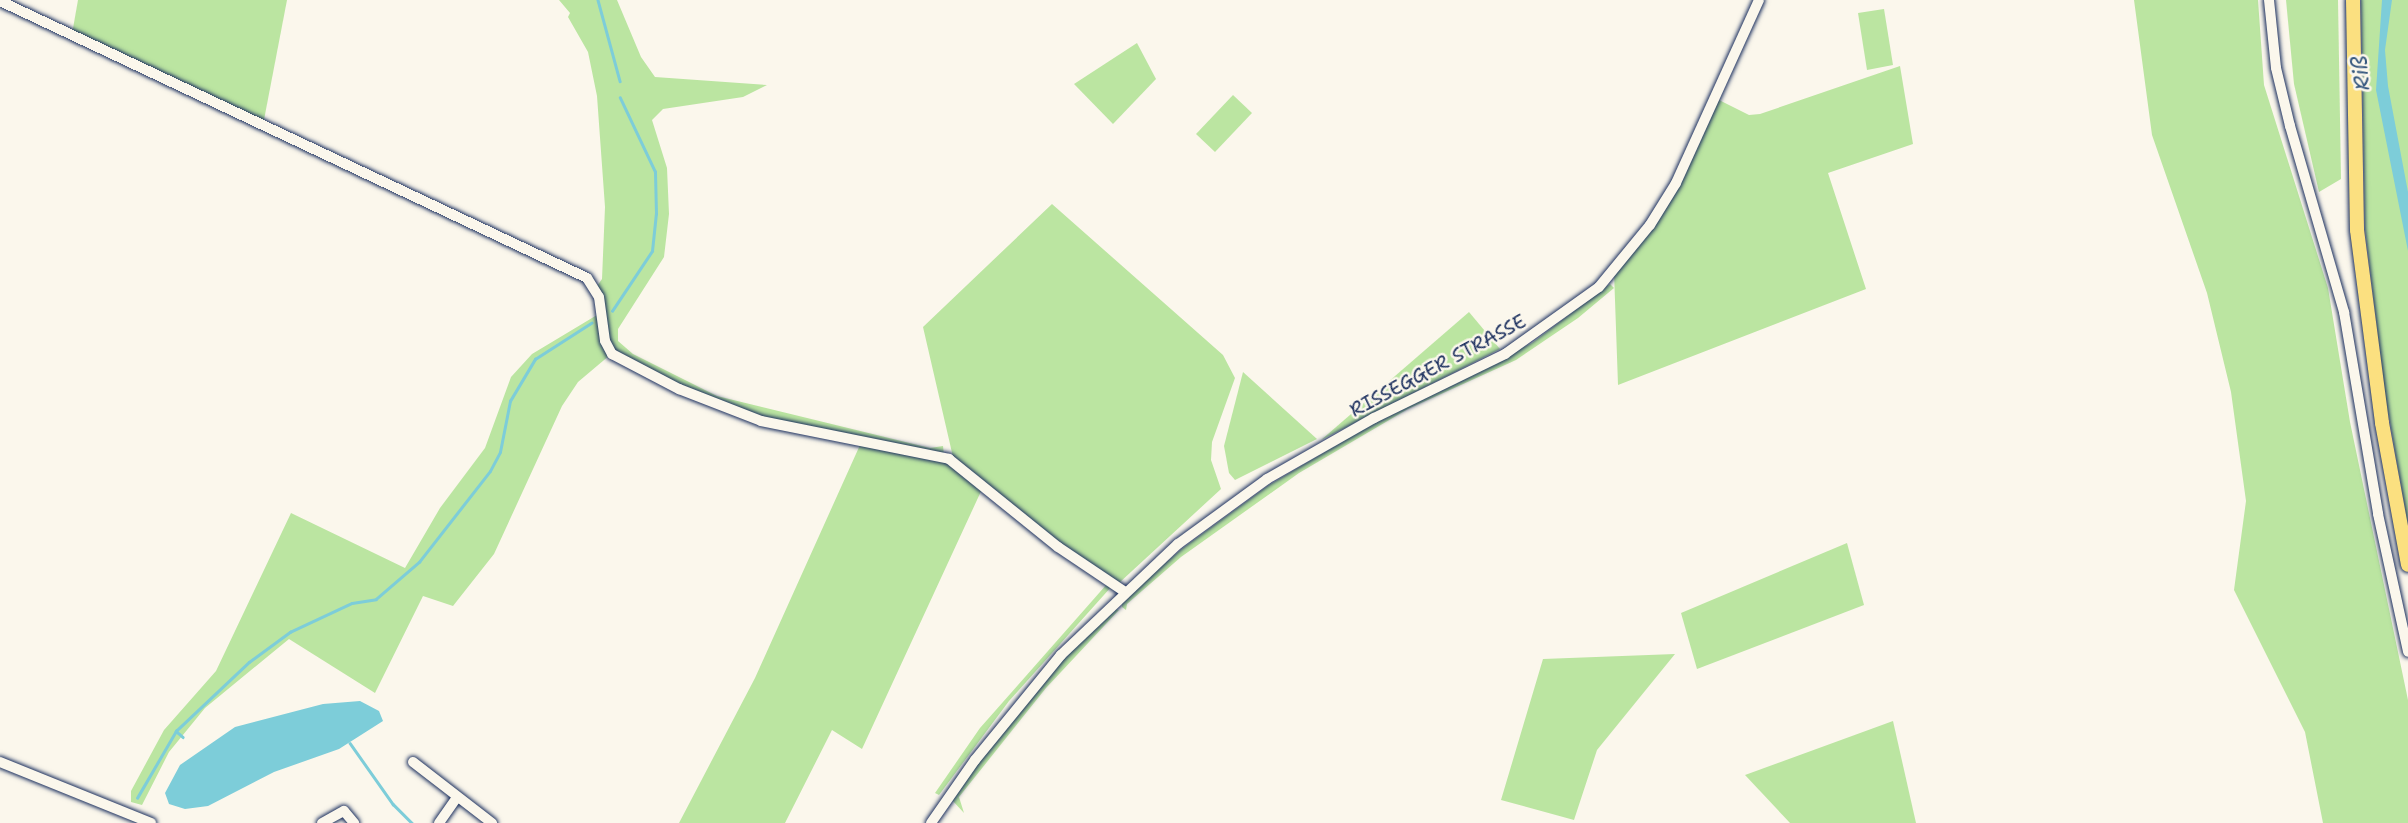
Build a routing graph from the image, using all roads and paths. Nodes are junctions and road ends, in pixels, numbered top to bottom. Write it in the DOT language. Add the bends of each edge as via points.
graph roads {
  1 [pos="1759,0"];
  2 [pos="2269,0"];
  3 [pos="2353,0"];
  4 [pos="0,1"];
  5 [pos="2408,565"];
  6 [pos="1125,592"];
  7 [pos="2408,652"];
  8 [pos="0,762"];
  9 [pos="413,762"];
  10 [pos="456,799"];
  11 [pos="150,823"];
  12 [pos="321,823"];
  13 [pos="354,823"];
  14 [pos="439,823"];
  15 [pos="492,823"];
  16 [pos="931,823"];
  1 -- 6 [label="street, RISSEGGER STRASSE" via="1676,183 1650,225 1599,287 1504,354 1374,418 1267,479 1199,528"];
  2 -- 7 [label="street" via="2276,68 2344,312 2378,514"];
  3 -- 5 [label="highway" via="2352,152 2358,243"];
  4 -- 6 [label="street" via="587,278 599,297 605,341 612,354 679,389 761,421 949,459 1058,547"];
  6 -- 16 [label="street, RISSEGGER STRASSE" via="1013,711"];
  8 -- 11 [label="street"];
  9 -- 10 [label="street"];
  10 -- 14 [label="street"];
  10 -- 15 [label="street"];
  12 -- 13 [label="street" via="344,811"];
}
